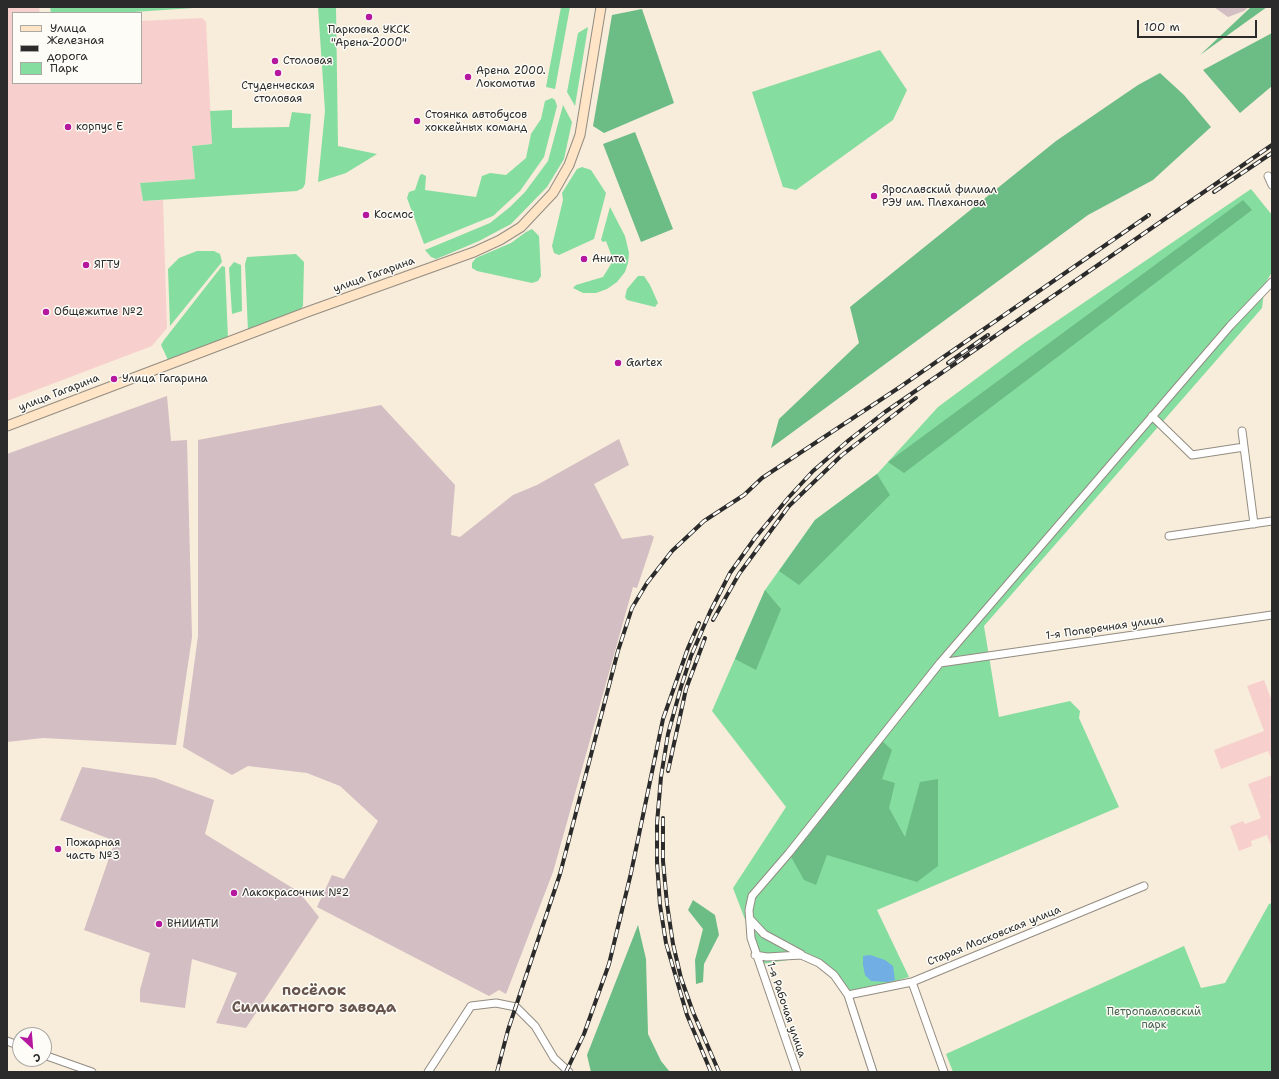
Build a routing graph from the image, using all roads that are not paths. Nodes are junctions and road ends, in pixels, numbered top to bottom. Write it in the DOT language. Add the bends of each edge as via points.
graph roads {
  1 [pos="602,7"];
  2 [pos="1268,176"];
  3 [pos="1272,185"];
  4 [pos="1272,282"];
  5 [pos="1152,416"];
  6 [pos="7,426"];
  7 [pos="1242,431"];
  8 [pos="1244,447"];
  9 [pos="1272,521"];
  10 [pos="1254,524"];
  11 [pos="1169,536"];
  12 [pos="1272,615"];
  13 [pos="940,663"];
  14 [pos="1144,886"];
  15 [pos="750,919"];
  16 [pos="801,954"];
  17 [pos="755,955"];
  18 [pos="912,982"];
  19 [pos="848,995"];
  20 [pos="52,1058"];
  21 [pos="92,1072"];
  22 [pos="428,1072"];
  23 [pos="569,1072"];
  24 [pos="797,1072"];
  25 [pos="873,1072"];
  26 [pos="944,1072"];
  1 -- 6 [label="main road, улица Гагарина" via="580,135 569,165 553,193 521,227 474,252"];
  2 -- 3 [label="street"];
  4 -- 5 [label="street, 1-я Рабочая улица"];
  5 -- 8 [label="street" via="1192,456"];
  5 -- 13 [label="street, 1-я Рабочая улица"];
  7 -- 8 [label="street"];
  8 -- 10 [label="street"];
  9 -- 10 [label="street"];
  10 -- 11 [label="street"];
  12 -- 13 [label="street, 1-я Поперечная улица"];
  13 -- 15 [label="street, 1-я Рабочая улица" via="752,896 748,910"];
  14 -- 18 [label="street, Старая Московская улица"];
  15 -- 16 [label="street" via="764,934"];
  15 -- 17 [label="street, 1-я Рабочая улица"];
  16 -- 17 [label="street" via="767,957"];
  16 -- 19 [label="street" via="819,963 834,975"];
  17 -- 24 [label="street, 1-я Рабочая улица"];
  18 -- 19 [label="street, Старая Московская улица"];
  18 -- 26 [label="street"];
  19 -- 25 [label="street"];
  20 -- 21 [label="street"];
  22 -- 23 [label="street" via="471,1006 496,1003 516,1007 535,1026 554,1058"];
}
